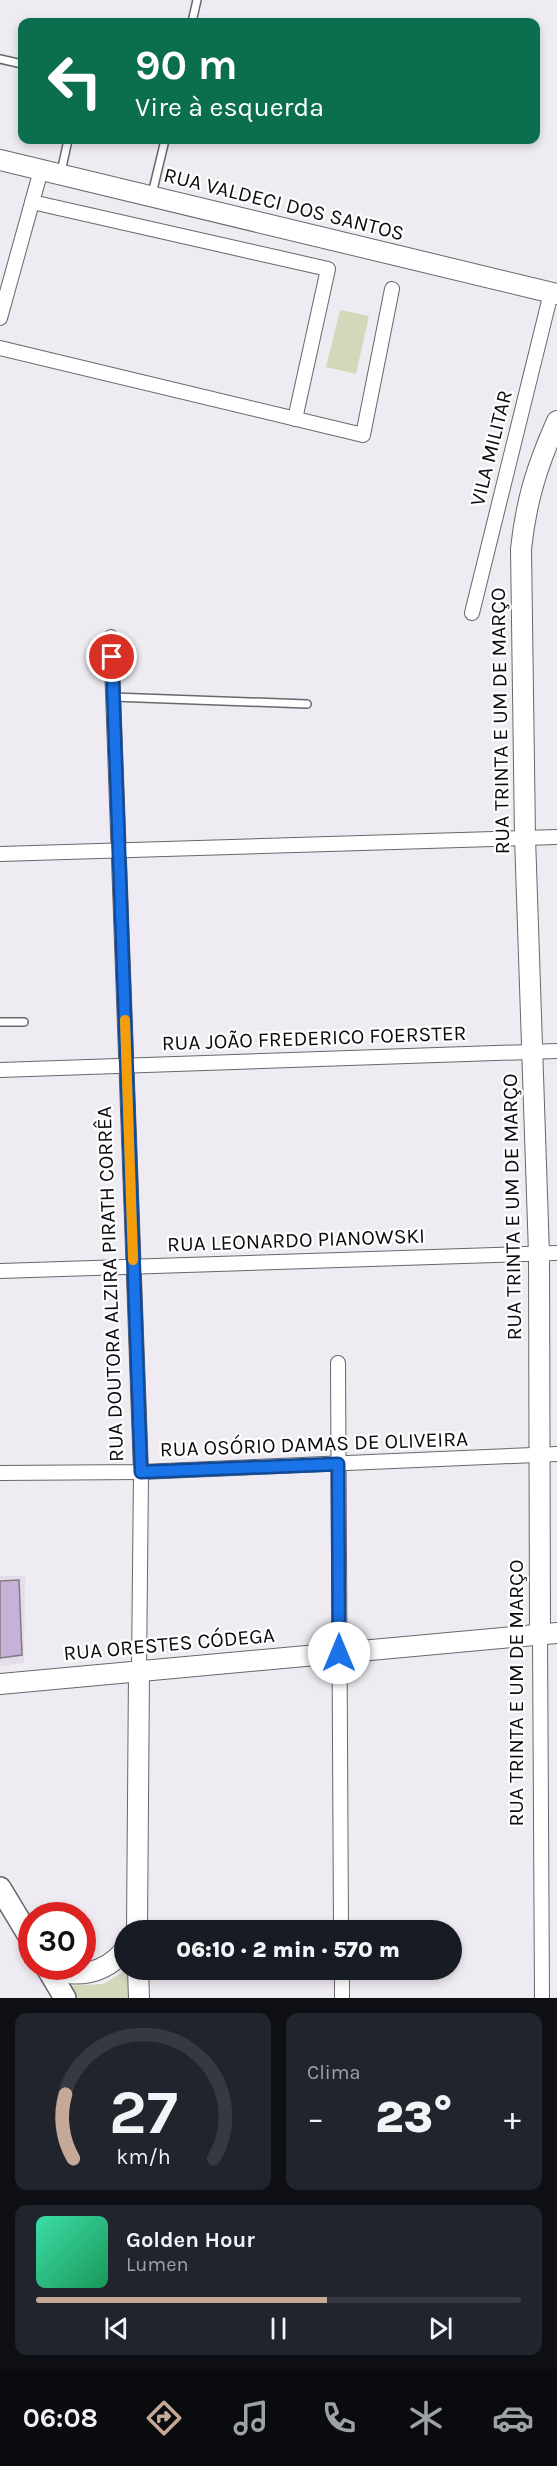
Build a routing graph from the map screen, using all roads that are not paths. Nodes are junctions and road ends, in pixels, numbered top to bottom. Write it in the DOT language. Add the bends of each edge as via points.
graph roads {
  1 [pos="197,0"];
  2 [pos="193,18"];
  3 [pos="0,59"];
  4 [pos="18,63"];
  5 [pos="67,144"];
  6 [pos="164,144"];
  7 [pos="0,160"];
  8 [pos="41,170"];
  9 [pos="60,175"];
  10 [pos="152,197"];
  11 [pos="32,202"];
  12 [pos="392,288"];
  13 [pos="554,294"];
  14 [pos="0,318"];
  15 [pos="0,348"];
  16 [pos="295,419"];
  17 [pos="557,421"];
  18 [pos="472,613"];
  19 [pos="111,637"];
  20 [pos="113,697"];
  21 [pos="307,704"];
  22 [pos="525,837"];
  23 [pos="557,837"];
  24 [pos="119,850"];
  25 [pos="0,854"];
  26 [pos="0,1022"];
  27 [pos="24,1022"];
  28 [pos="557,1051"];
  29 [pos="534,1052"];
  30 [pos="126,1065"];
  31 [pos="0,1070"];
  32 [pos="548,1253"];
  33 [pos="133,1266"];
  34 [pos="0,1271"];
  35 [pos="338,1363"];
  36 [pos="548,1455"];
  37 [pos="338,1464"];
  38 [pos="141,1472"];
  39 [pos="0,1473"];
  40 [pos="548,1634"];
  41 [pos="339,1653"];
  42 [pos="139,1671"];
  43 [pos="0,1684"];
  44 [pos="0,1888"];
  45 [pos="18,1918"];
  46 [pos="137,1920"];
  47 [pos="341,1920"];
  48 [pos="114,1962"];
  49 [pos="96,1972"];
  50 [pos="54,1980"];
  51 [pos="138,1980"];
  52 [pos="342,1980"];
  53 [pos="540,1997"];
  54 [pos="65,1998"];
  55 [pos="139,1998"];
  56 [pos="342,1998"];
  1 -- 2 [label="lane"];
  3 -- 4 [label="lane"];
  5 -- 9 [label="lane"];
  6 -- 10 [label="lane"];
  7 -- 8 [label="street, RUA VALDECI DOS SANTOS"];
  8 -- 9 [label="street, RUA VALDECI DOS SANTOS"];
  8 -- 11 [label="street"];
  9 -- 10 [label="street, RUA VALDECI DOS SANTOS"];
  10 -- 13 [label="street, RUA VALDECI DOS SANTOS"];
  11 -- 14 [label="street"];
  11 -- 16 [label="street" via="328,268"];
  12 -- 16 [label="street" via="363,435"];
  13 -- 18 [label="street, VILA MILITAR"];
  15 -- 16 [label="street"];
  17 -- 22 [label="street, RUA TRINTA E UM DE MARÇO" via="534,476 521,549"];
  19 -- 20 [label="street, RUA DOUTORA ALZIRA PIRATH CORRÊA"];
  20 -- 21 [label="lane"];
  20 -- 24 [label="street, RUA DOUTORA ALZIRA PIRATH CORRÊA"];
  22 -- 23 [label="street"];
  22 -- 24 [label="street"];
  22 -- 29 [label="street, RUA TRINTA E UM DE MARÇO"];
  24 -- 25 [label="street"];
  24 -- 30 [label="street, RUA DOUTORA ALZIRA PIRATH CORRÊA"];
  26 -- 27 [label="lane"];
  28 -- 29 [label="street, RUA JOÃO FREDERICO FOERSTER"];
  29 -- 30 [label="street, RUA JOÃO FREDERICO FOERSTER"];
  29 -- 32 [label="street, RUA TRINTA E UM DE MARÇO"];
  30 -- 31 [label="street, RUA JOÃO FREDERICO FOERSTER"];
  30 -- 33 [label="street, RUA DOUTORA ALZIRA PIRATH CORRÊA"];
  32 -- 33 [label="street, RUA LEONARDO PIANOWSKI"];
  32 -- 36 [label="street, RUA TRINTA E UM DE MARÇO"];
  33 -- 34 [label="street, RUA LEONARDO PIANOWSKI"];
  33 -- 38 [label="street, RUA DOUTORA ALZIRA PIRATH CORRÊA"];
  35 -- 37 [label="street"];
  36 -- 37 [label="street, RUA OSÓRIO DAMAS DE OLIVEIRA"];
  36 -- 40 [label="street, RUA TRINTA E UM DE MARÇO"];
  37 -- 38 [label="street, RUA OSÓRIO DAMAS DE OLIVEIRA"];
  37 -- 41 [label="street"];
  38 -- 39 [label="street, RUA OSÓRIO DAMAS DE OLIVEIRA"];
  38 -- 42 [label="street, RUA DOUTORA ALZIRA PIRATH CORRÊA"];
  40 -- 41 [label="street, RUA ORESTES CÓDEGA"];
  40 -- 53 [label="street, RUA TRINTA E UM DE MARÇO"];
  41 -- 42 [label="street, RUA ORESTES CÓDEGA"];
  41 -- 47 [label="street"];
  42 -- 43 [label="street, RUA ORESTES CÓDEGA"];
  42 -- 46 [label="street, RUA DOUTORA ALZIRA PIRATH CORRÊA"];
  44 -- 45 [label="main road"];
  48 -- 49 [label="street"];
  50 -- 54 [label="main road"];
  51 -- 55 [label="street"];
  52 -- 56 [label="street"];
}
